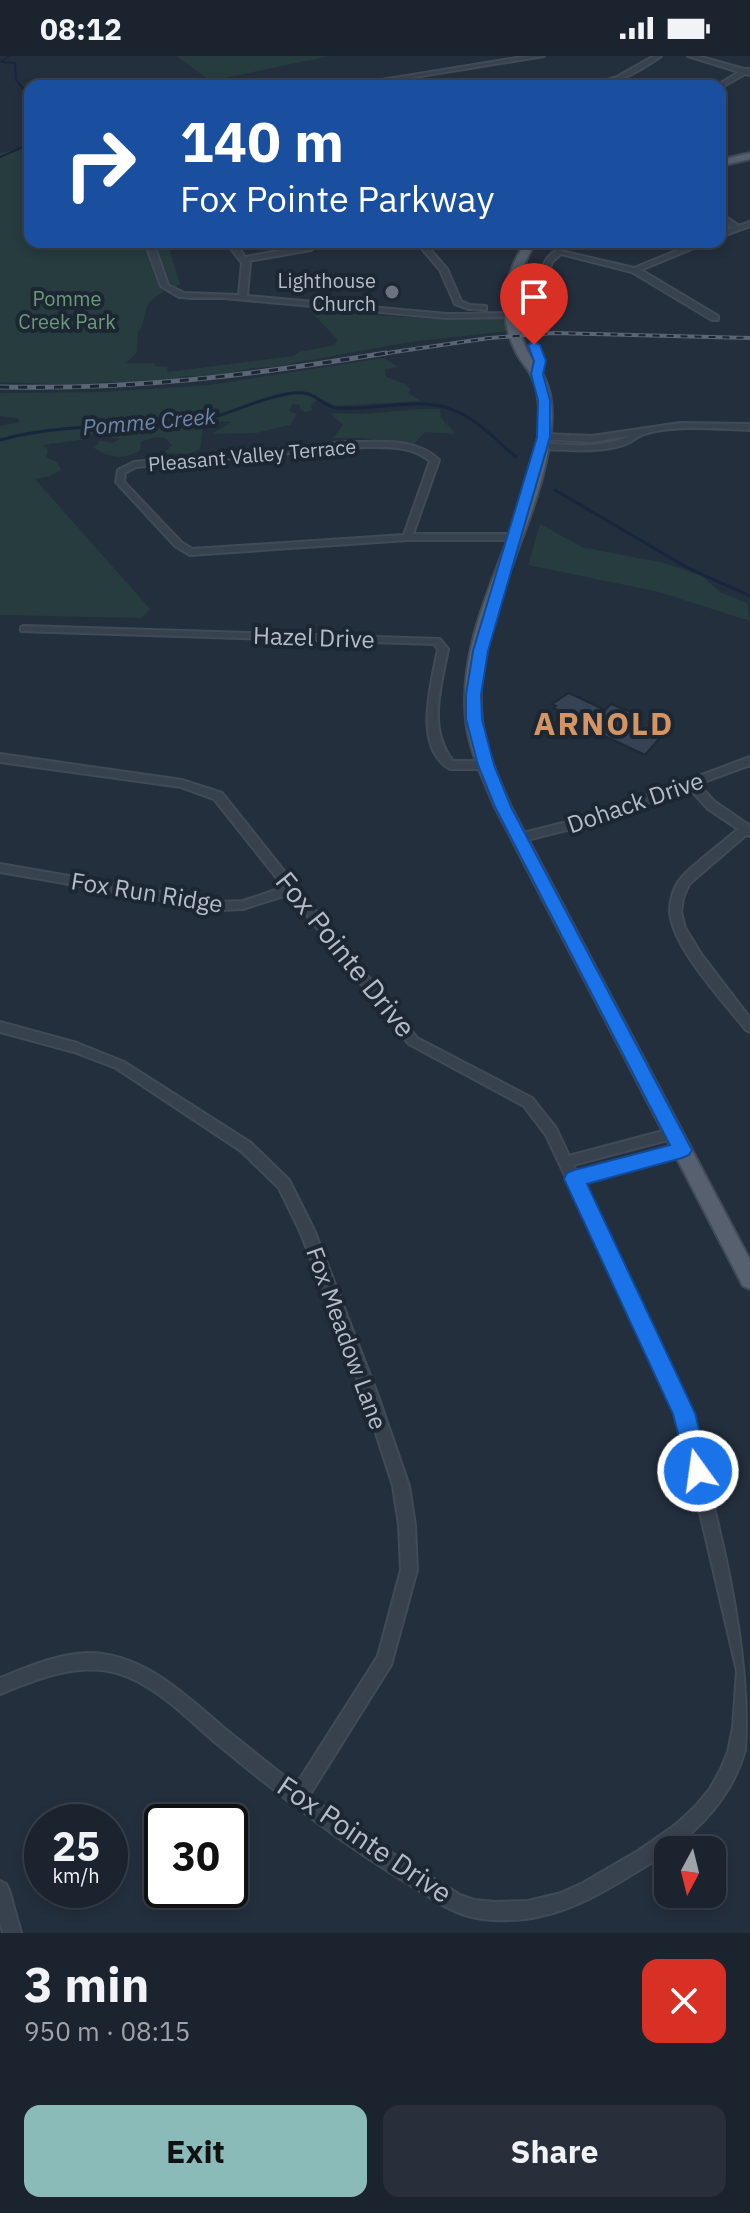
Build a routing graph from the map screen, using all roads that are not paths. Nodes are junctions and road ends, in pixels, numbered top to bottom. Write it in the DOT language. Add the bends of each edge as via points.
graph roads {
  1 [pos="541,56"];
  2 [pos="658,56"];
  3 [pos="691,56"];
  4 [pos="748,71"];
  5 [pos="387,80"];
  6 [pos="612,80"];
  7 [pos="726,82"];
  8 [pos="750,156"];
  9 [pos="726,162"];
  10 [pos="726,220"];
  11 [pos="750,224"];
  12 [pos="737,228"];
  13 [pos="726,233"];
  14 [pos="151,248"];
  15 [pos="235,248"];
  16 [pos="308,248"];
  17 [pos="425,248"];
  18 [pos="527,248"];
  19 [pos="538,248"];
  20 [pos="689,248"];
  21 [pos="245,259"];
  22 [pos="635,270"];
  23 [pos="521,287"];
  24 [pos="244,291"];
  25 [pos="233,293"];
  26 [pos="510,311"];
  27 [pos="715,318"];
  28 [pos="526,323"];
  29 [pos="534,345"];
  30 [pos="537,374"];
  31 [pos="750,427"];
  32 [pos="543,441"];
  33 [pos="408,537"];
  34 [pos="515,537"];
  35 [pos="24,629"];
  36 [pos="0,758"];
  37 [pos="750,761"];
  38 [pos="486,765"];
  39 [pos="691,783"];
  40 [pos="748,831"];
  41 [pos="519,838"];
  42 [pos="0,868"];
  43 [pos="292,889"];
  44 [pos="0,1027"];
  45 [pos="750,1027"];
  46 [pos="674,1133"];
  47 [pos="682,1150"];
  48 [pos="566,1162"];
  49 [pos="574,1179"];
  50 [pos="750,1280"];
  51 [pos="0,1686"];
  52 [pos="299,1796"];
  53 [pos="0,1890"];
  54 [pos="12,1933"];
  1 -- 5 [label="street"];
  2 -- 6 [label="street"];
  3 -- 4 [label="street"];
  4 -- 7 [label="street"];
  8 -- 9 [label="main road"];
  10 -- 12 [label="street"];
  11 -- 12 [label="street"];
  12 -- 13 [label="street"];
  14 -- 25 [label="street" via="165,286 174,292"];
  15 -- 21 [label="street"];
  16 -- 21 [label="street"];
  17 -- 26 [label="street" via="461,305"];
  18 -- 26 [label="main road" via="513,271"];
  19 -- 23 [label="main road"];
  20 -- 22 [label="street"];
  21 -- 24 [label="street"];
  22 -- 23 [label="street" via="560,252 547,262 540,286"];
  22 -- 27 [label="street"];
  23 -- 28 [label="main road"];
  24 -- 25 [label="street"];
  24 -- 25 [label="street"];
  24 -- 26 [label="street" via="447,316"];
  26 -- 30 [label="main road" via="527,362"];
  29 -- 30 [label="main road" via="540,361"];
  30 -- 32 [label="main road" via="544,400"];
  31 -- 32 [label="street" via="680,426 639,432 632,439 602,446"];
  32 -- 34 [label="main road"];
  33 -- 33 [label="street, Pleasant Valley Terrace" via="190,552 120,482 121,472 134,465 345,445 410,448 435,460"];
  33 -- 34 [label="street, Pleasant Valley Terrace"];
  34 -- 38 [label="main road" via="476,670 474,719"];
  35 -- 38 [label="street, Hazel Drive" via="437,641 443,649 431,727 442,757 450,765"];
  36 -- 43 [label="street, Fox Pointe Drive" via="182,784 218,796"];
  37 -- 39 [label="street, Dohack Drive"];
  38 -- 41 [label="main road"];
  39 -- 40 [label="street"];
  39 -- 41 [label="street, Dohack Drive" via="594,819"];
  40 -- 45 [label="street" via="685,881 675,912 682,933"];
  41 -- 46 [label="main road"];
  42 -- 43 [label="street, Fox Run Ridge" via="218,906 255,902"];
  43 -- 48 [label="street, Fox Pointe Drive" via="413,1041 528,1102"];
  44 -- 52 [label="street, Fox Meadow Lane" via="120,1065 246,1147 284,1184 307,1230 401,1486 409,1570 385,1659"];
  46 -- 47 [label="main road"];
  46 -- 48 [label="street"];
  47 -- 49 [label="street"];
  47 -- 50 [label="main road"];
  48 -- 49 [label="street, Fox Pointe Drive"];
  49 -- 52 [label="street, Fox Pointe Drive" via="684,1413 726,1586 745,1671 745,1715 719,1791 689,1828 622,1871 550,1905 507,1911 464,1906 451,1899 346,1833"];
  51 -- 52 [label="street, Fox Pointe Drive" via="59,1663 117,1665 167,1691"];
  53 -- 54 [label="street"];
}
